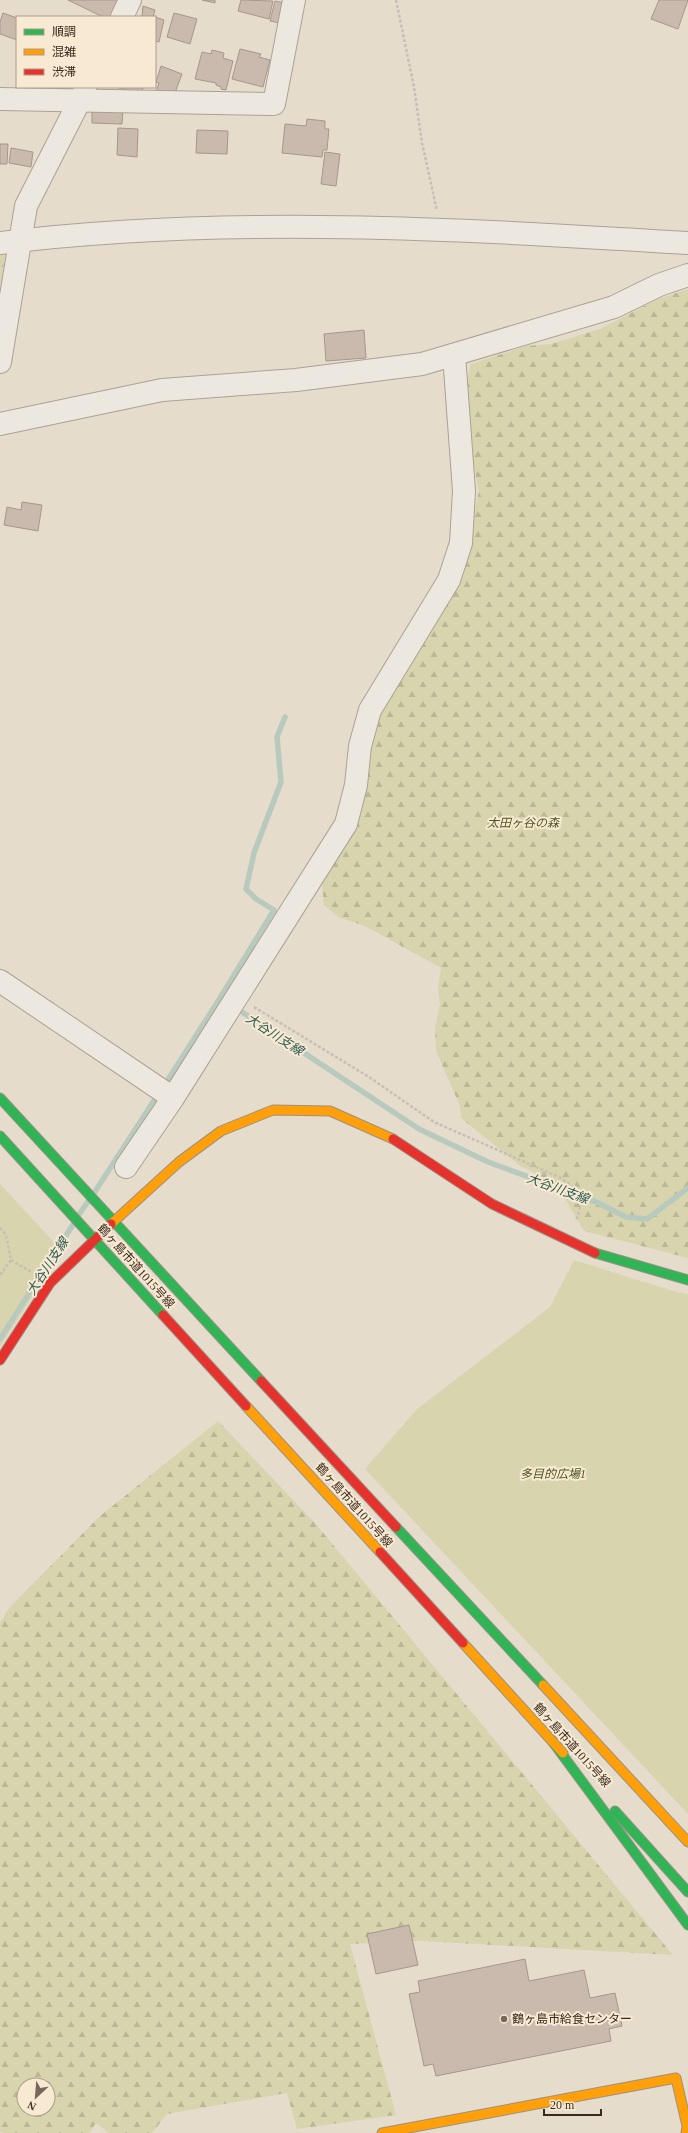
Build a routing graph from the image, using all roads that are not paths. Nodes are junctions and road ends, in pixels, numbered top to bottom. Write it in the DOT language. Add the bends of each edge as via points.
graph roads {
  1 [pos="130,0"];
  2 [pos="294,0"];
  3 [pos="122,16"];
  4 [pos="83,94"];
  5 [pos="0,99"];
  6 [pos="10,242"];
  7 [pos="688,243"];
  8 [pos="688,275"];
  9 [pos="454,355"];
  10 [pos="0,362"];
  11 [pos="0,424"];
  12 [pos="0,981"];
  13 [pos="0,1098"];
  14 [pos="173,1098"];
  15 [pos="0,1136"];
  16 [pos="126,1167"];
  17 [pos="115,1220"];
  18 [pos="95,1239"];
  19 [pos="688,1280"];
  20 [pos="0,1360"];
  21 [pos="550,1738"];
  22 [pos="688,1842"];
  23 [pos="688,1892"];
  24 [pos="688,1925"];
  25 [pos="382,2133"];
  26 [pos="686,2133"];
  1 -- 3 [label="street"];
  2 -- 4 [label="street" via="274,104"];
  4 -- 5 [label="street"];
  4 -- 6 [label="street"];
  6 -- 7 [label="street" via="178,230 307,226 442,229"];
  6 -- 10 [label="street"];
  8 -- 9 [label="street" via="659,285 614,307"];
  9 -- 11 [label="street" via="422,364 304,379 162,390"];
  9 -- 14 [label="street" via="464,491 461,543 449,580 370,710 360,746 356,785 346,824"];
  12 -- 14 [label="street"];
  13 -- 17 [label="main road, 鶴ヶ島市道1015号線"];
  14 -- 16 [label="street"];
  15 -- 18 [label="main road, 鶴ヶ島市道1015号線"];
  17 -- 18 [label="main road"];
  17 -- 19 [label="main road" via="179,1162 221,1131 273,1110 330,1111 389,1136 492,1204 586,1250"];
  17 -- 22 [label="main road, 鶴ヶ島市道1015号線"];
  18 -- 20 [label="main road" via="50,1283"];
  18 -- 21 [label="main road, 鶴ヶ島市道1015号線"];
  21 -- 23 [label="main road, 鶴ヶ島市道1015号線"];
  21 -- 24 [label="main road"];
  25 -- 26 [label="main road" via="676,2078 687,2126"];
}
